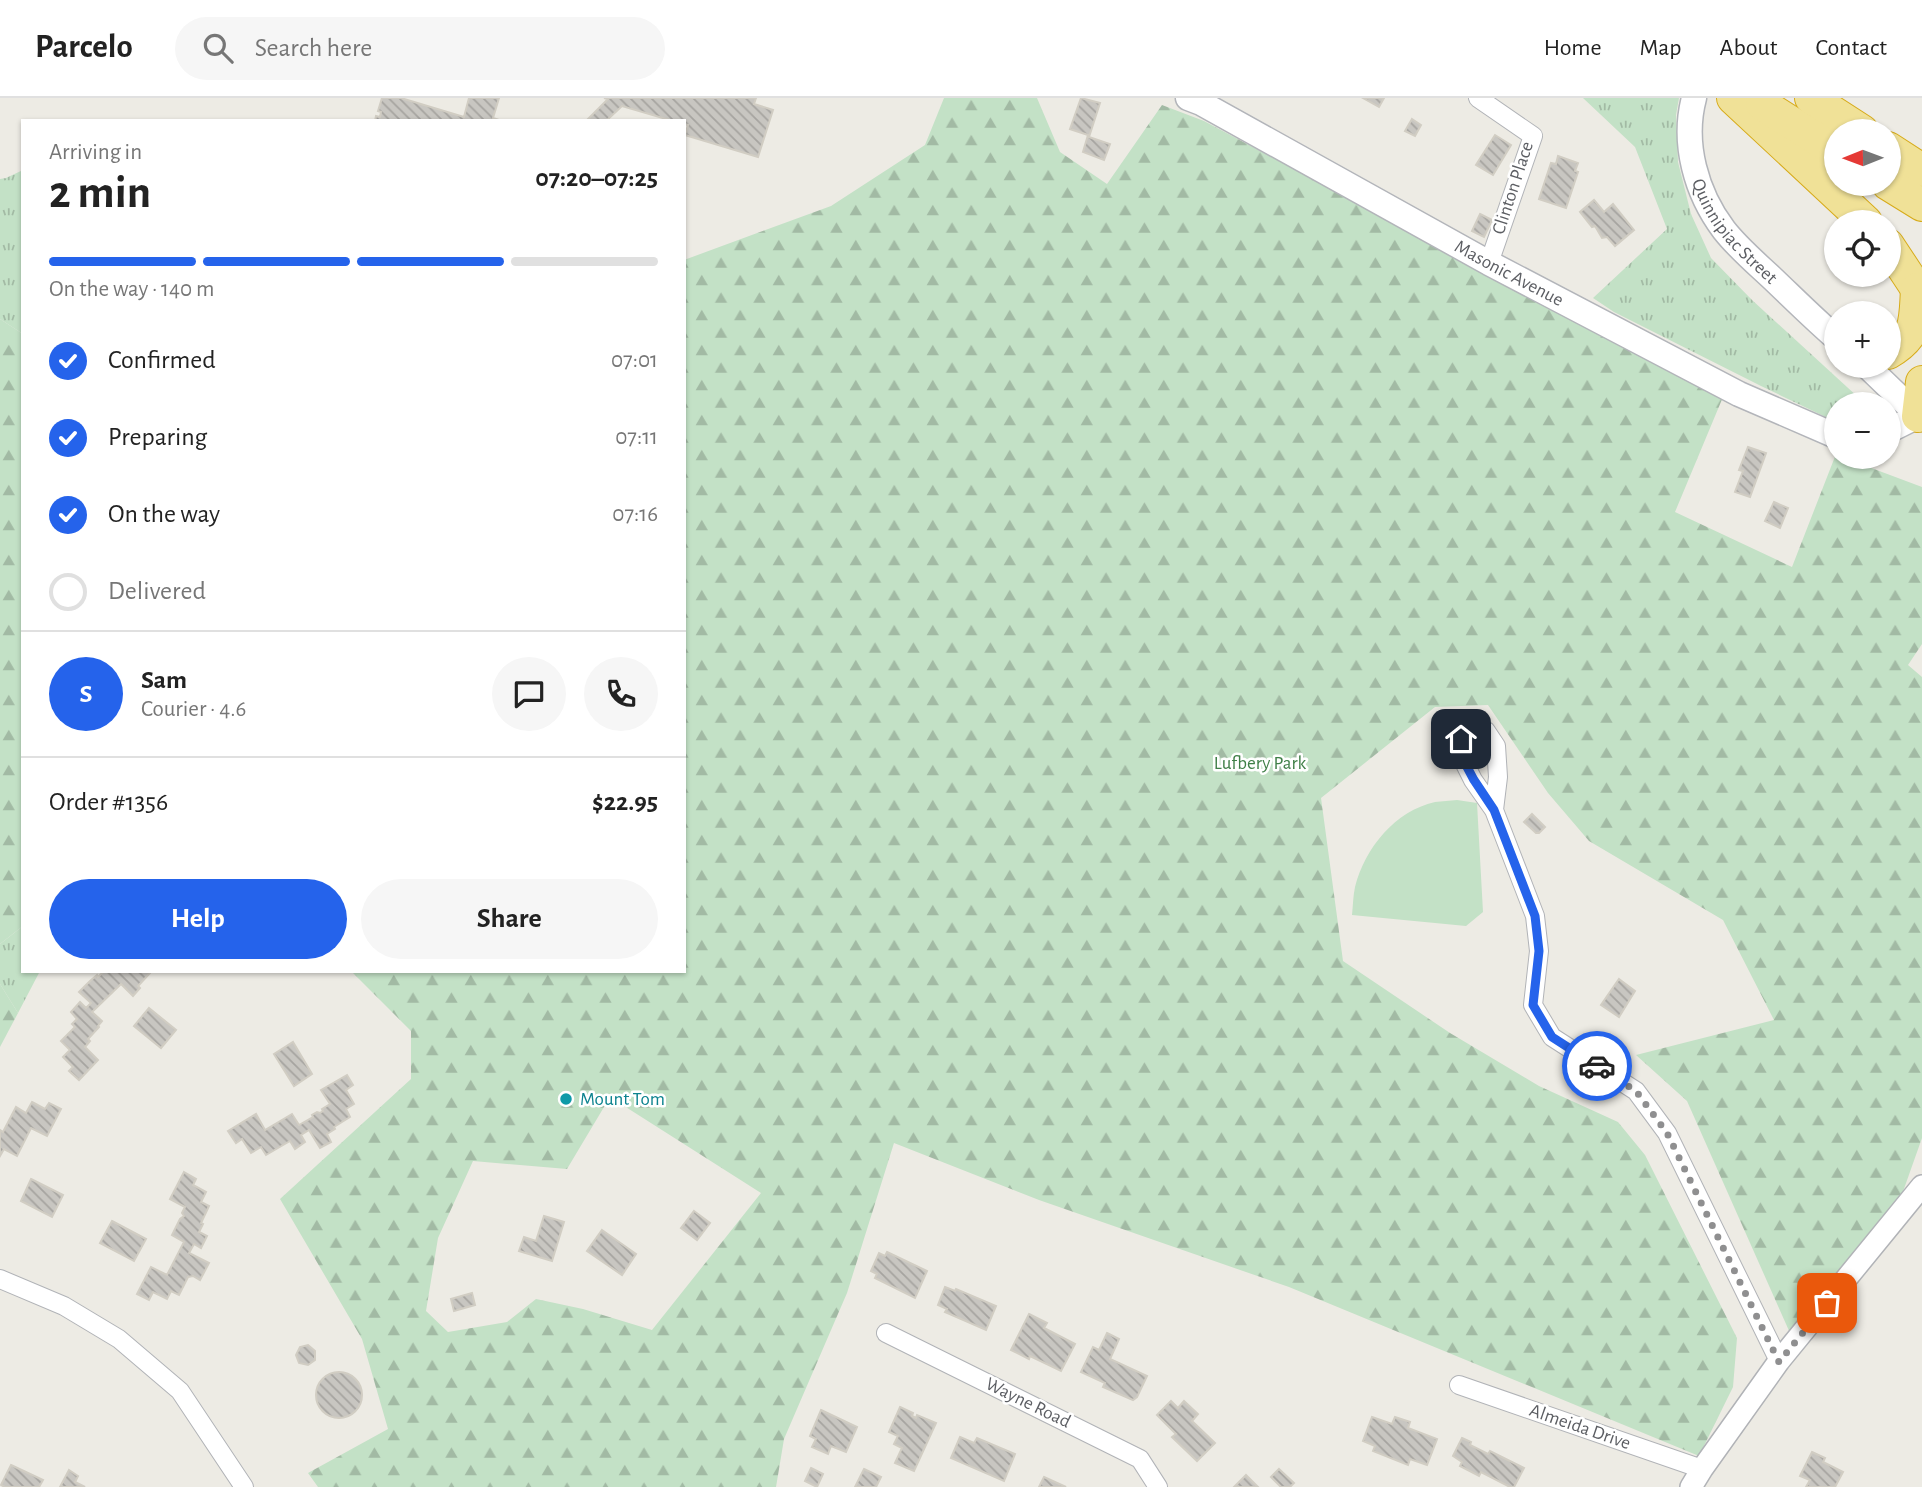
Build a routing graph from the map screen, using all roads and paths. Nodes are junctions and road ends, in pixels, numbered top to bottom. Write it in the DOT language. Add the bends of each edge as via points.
graph roads {
  1 [pos="1188,98"];
  2 [pos="1478,98"];
  3 [pos="1694,98"];
  4 [pos="1733,98"];
  5 [pos="1752,98"];
  6 [pos="1811,98"];
  7 [pos="1843,119"];
  8 [pos="1824,143"];
  9 [pos="1901,156"];
  10 [pos="1922,170"];
  11 [pos="1901,192"];
  12 [pos="1922,205"];
  13 [pos="1853,210"];
  14 [pos="1489,263"];
  15 [pos="1901,267"];
  16 [pos="1919,298"];
  17 [pos="1824,327"];
  18 [pos="1901,345"];
  19 [pos="1880,378"];
  20 [pos="1922,382"];
  21 [pos="1921,416"];
  22 [pos="1901,425"];
  23 [pos="1824,431"];
  24 [pos="1494,810"];
  25 [pos="1922,1186"];
  26 [pos="0,1279"];
  27 [pos="886,1333"];
  28 [pos="1779,1362"];
  29 [pos="1458,1385"];
  30 [pos="1696,1478"];
  31 [pos="244,1487"];
  32 [pos="1158,1487"];
  1 -- 14 [label="main road, Masonic Avenue"];
  2 -- 14 [label="street, Clinton Place" via="1533,136"];
  3 -- 17 [label="main road, Quinnipiac Street" via="1691,152 1714,216 1733,241"];
  4 -- 13 [label="highway"];
  5 -- 8 [label="highway"];
  6 -- 7 [label="highway"];
  9 -- 10 [label="highway"];
  11 -- 12 [label="highway"];
  14 -- 23 [label="main road, Masonic Avenue" via="1739,394"];
  15 -- 16 [label="highway"];
  16 -- 18 [label="highway" via="1906,342"];
  19 -- 21 [label="main road"];
  20 -- 21 [label="highway"];
  21 -- 22 [label="main road"];
  24 -- 28 [label="street" via="1535,916 1539,951 1533,1005 1552,1037 1636,1091 1667,1133"];
  25 -- 28 [label="street"];
  26 -- 31 [label="street" via="64,1306 119,1339 180,1391"];
  27 -- 32 [label="street, Wayne Road" via="1140,1459"];
  28 -- 30 [label="street"];
  29 -- 30 [label="street, Almeida Drive"];
}
